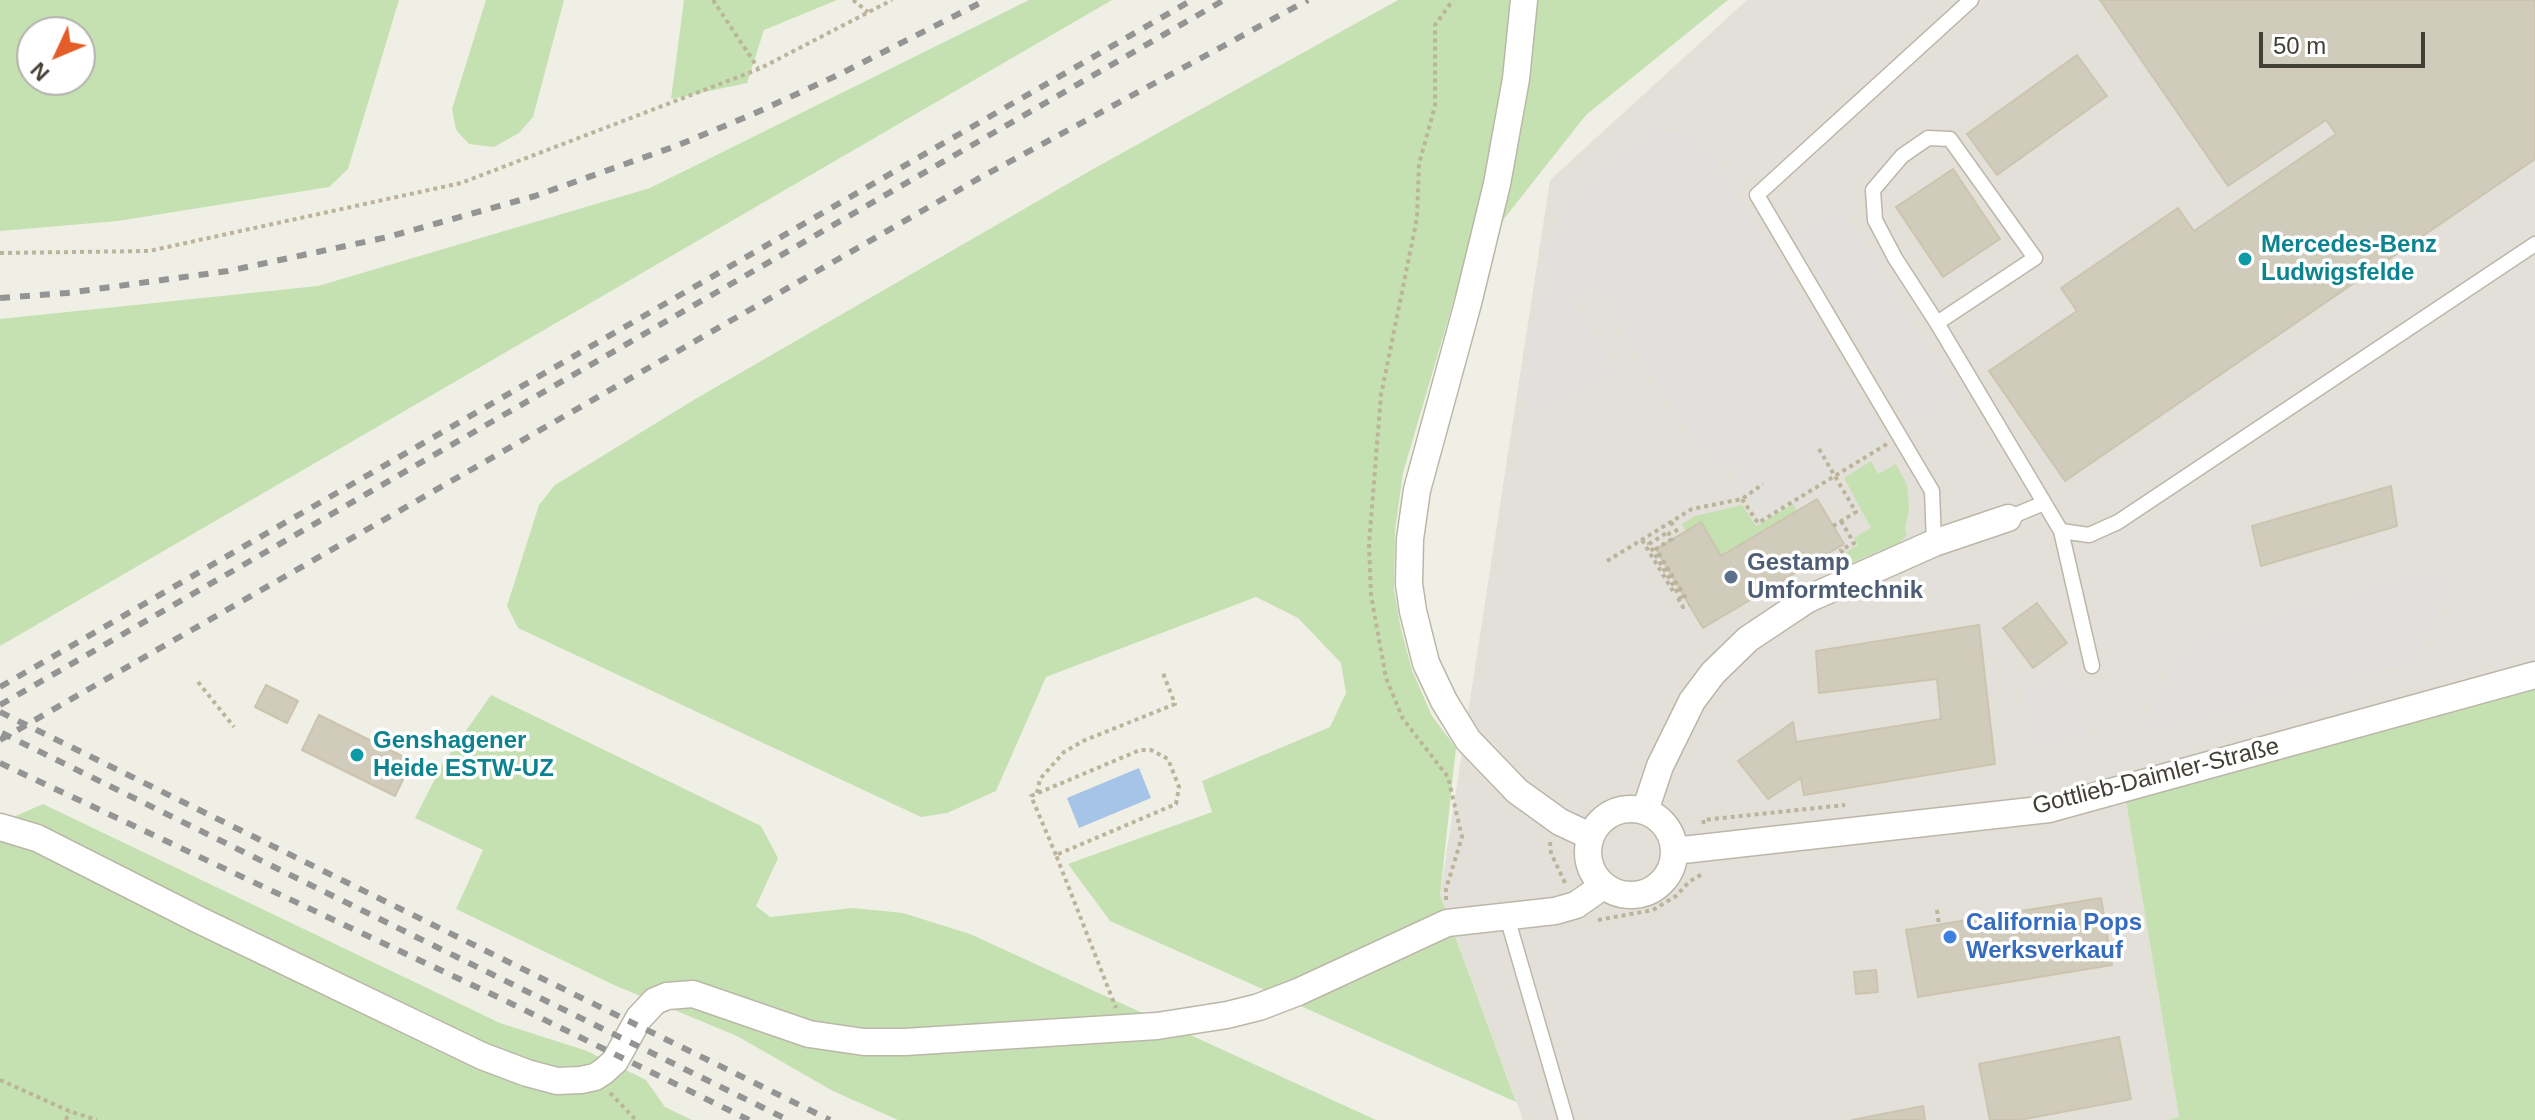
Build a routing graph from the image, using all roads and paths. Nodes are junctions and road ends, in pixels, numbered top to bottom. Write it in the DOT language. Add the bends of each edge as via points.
graph roads {
  1 [pos="713,0"];
  2 [pos="853,0"];
  3 [pos="892,0"];
  4 [pos="1971,0"];
  5 [pos="868,12"];
  6 [pos="1523,13"];
  7 [pos="759,69"];
  8 [pos="2535,244"];
  9 [pos="0,253"];
  10 [pos="1937,323"];
  11 [pos="1899,437"];
  12 [pos="1819,449"];
  13 [pos="1834,476"];
  14 [pos="1763,484"];
  15 [pos="1742,499"];
  16 [pos="1797,499"];
  17 [pos="2044,503"];
  18 [pos="1803,507"];
  19 [pos="2008,518"];
  20 [pos="1841,521"];
  21 [pos="1671,522"];
  22 [pos="1833,526"];
  23 [pos="2061,531"];
  24 [pos="1679,535"];
  25 [pos="1672,539"];
  26 [pos="1642,540"];
  27 [pos="1934,543"];
  28 [pos="1607,561"];
  29 [pos="1857,578"];
  30 [pos="1689,605"];
  31 [pos="2092,666"];
  32 [pos="1163,673"];
  33 [pos="2535,675"];
  34 [pos="198,682"];
  35 [pos="234,727"];
  36 [pos="1037,793"];
  37 [pos="1845,805"];
  38 [pos="1645,811"];
  39 [pos="1703,820"];
  40 [pos="0,827"];
  41 [pos="1590,836"];
  42 [pos="1710,847"];
  43 [pos="1674,851"];
  44 [pos="1056,855"];
  45 [pos="1603,886"];
  46 [pos="1576,905"];
  47 [pos="1937,910"];
  48 [pos="1507,917"];
  49 [pos="1939,925"];
  50 [pos="1124,1028"];
  51 [pos="595,1077"];
  52 [pos="0,1080"];
  53 [pos="69,1111"];
  54 [pos="66,1120"];
  55 [pos="97,1120"];
  56 [pos="636,1120"];
  57 [pos="1566,1120"];
  1 -- 7 [label="path"];
  2 -- 5 [label="path"];
  3 -- 5 [label="path"];
  4 -- 11 [label="lane" via="1757,195"];
  5 -- 7 [label="path"];
  6 -- 41 [label="street" via="1491,211 1417,490 1409,584 1426,663 1468,740 1517,791"];
  7 -- 9 [label="path" via="461,183 149,251"];
  8 -- 23 [label="lane" via="2118,522 2089,535"];
  10 -- 10 [label="lane" via="1875,220 1873,190 1902,156 1928,138 1950,139 2035,258"];
  10 -- 17 [label="lane"];
  11 -- 13 [label="path"];
  11 -- 27 [label="lane" via="1932,491"];
  12 -- 13 [label="path"];
  13 -- 16 [label="path"];
  13 -- 20 [label="path" via="1856,512"];
  14 -- 15 [label="path"];
  15 -- 16 [label="path" via="1758,523"];
  15 -- 21 [label="path" via="1692,509"];
  16 -- 18 [label="path"];
  17 -- 19 [label="lane"];
  17 -- 23 [label="lane"];
  19 -- 27 [label="street"];
  20 -- 22 [label="path"];
  20 -- 29 [label="path" via="1854,543 1841,550"];
  21 -- 24 [label="path"];
  21 -- 26 [label="path"];
  23 -- 31 [label="lane"];
  25 -- 25 [label="path" via="1668,532 1649,544 1682,600 1685,597 1656,549"];
  26 -- 28 [label="path"];
  26 -- 30 [label="path" via="1683,607"];
  27 -- 29 [label="street"];
  29 -- 38 [label="street" via="1808,599 1748,639 1713,673 1677,727"];
  32 -- 36 [label="path" via="1175,704 1064,752 1040,779"];
  33 -- 42 [label="street, Gottlieb-Daimler-Straße" via="2049,809"];
  34 -- 35 [label="path"];
  36 -- 44 [label="path" via="1031,796"];
  36 -- 44 [label="path" via="1140,750 1168,759 1179,787 1176,804 1167,809"];
  37 -- 39 [label="path"];
  38 -- 41 [label="street" via="1619,810"];
  38 -- 43 [label="street" via="1666,826"];
  40 -- 51 [label="street" via="37,838 482,1056 557,1081"];
  41 -- 45 [label="street" via="1588,863"];
  42 -- 43 [label="street, Gottlieb-Daimler-Straße"];
  42 -- 46 [label="path" via="1709,870 1653,910 1590,922"];
  43 -- 45 [label="street" via="1667,877 1646,893 1623,895"];
  44 -- 50 [label="path"];
  45 -- 46 [label="street"];
  46 -- 48 [label="street"];
  47 -- 49 [label="path"];
  48 -- 50 [label="street" via="1447,923 1259,1007"];
  48 -- 57 [label="lane"];
  50 -- 51 [label="street" via="864,1042 809,1034 693,994 667,996 639,1018 615,1061"];
  51 -- 56 [label="path"];
  52 -- 53 [label="path"];
  53 -- 54 [label="path"];
  53 -- 55 [label="path"];
}
